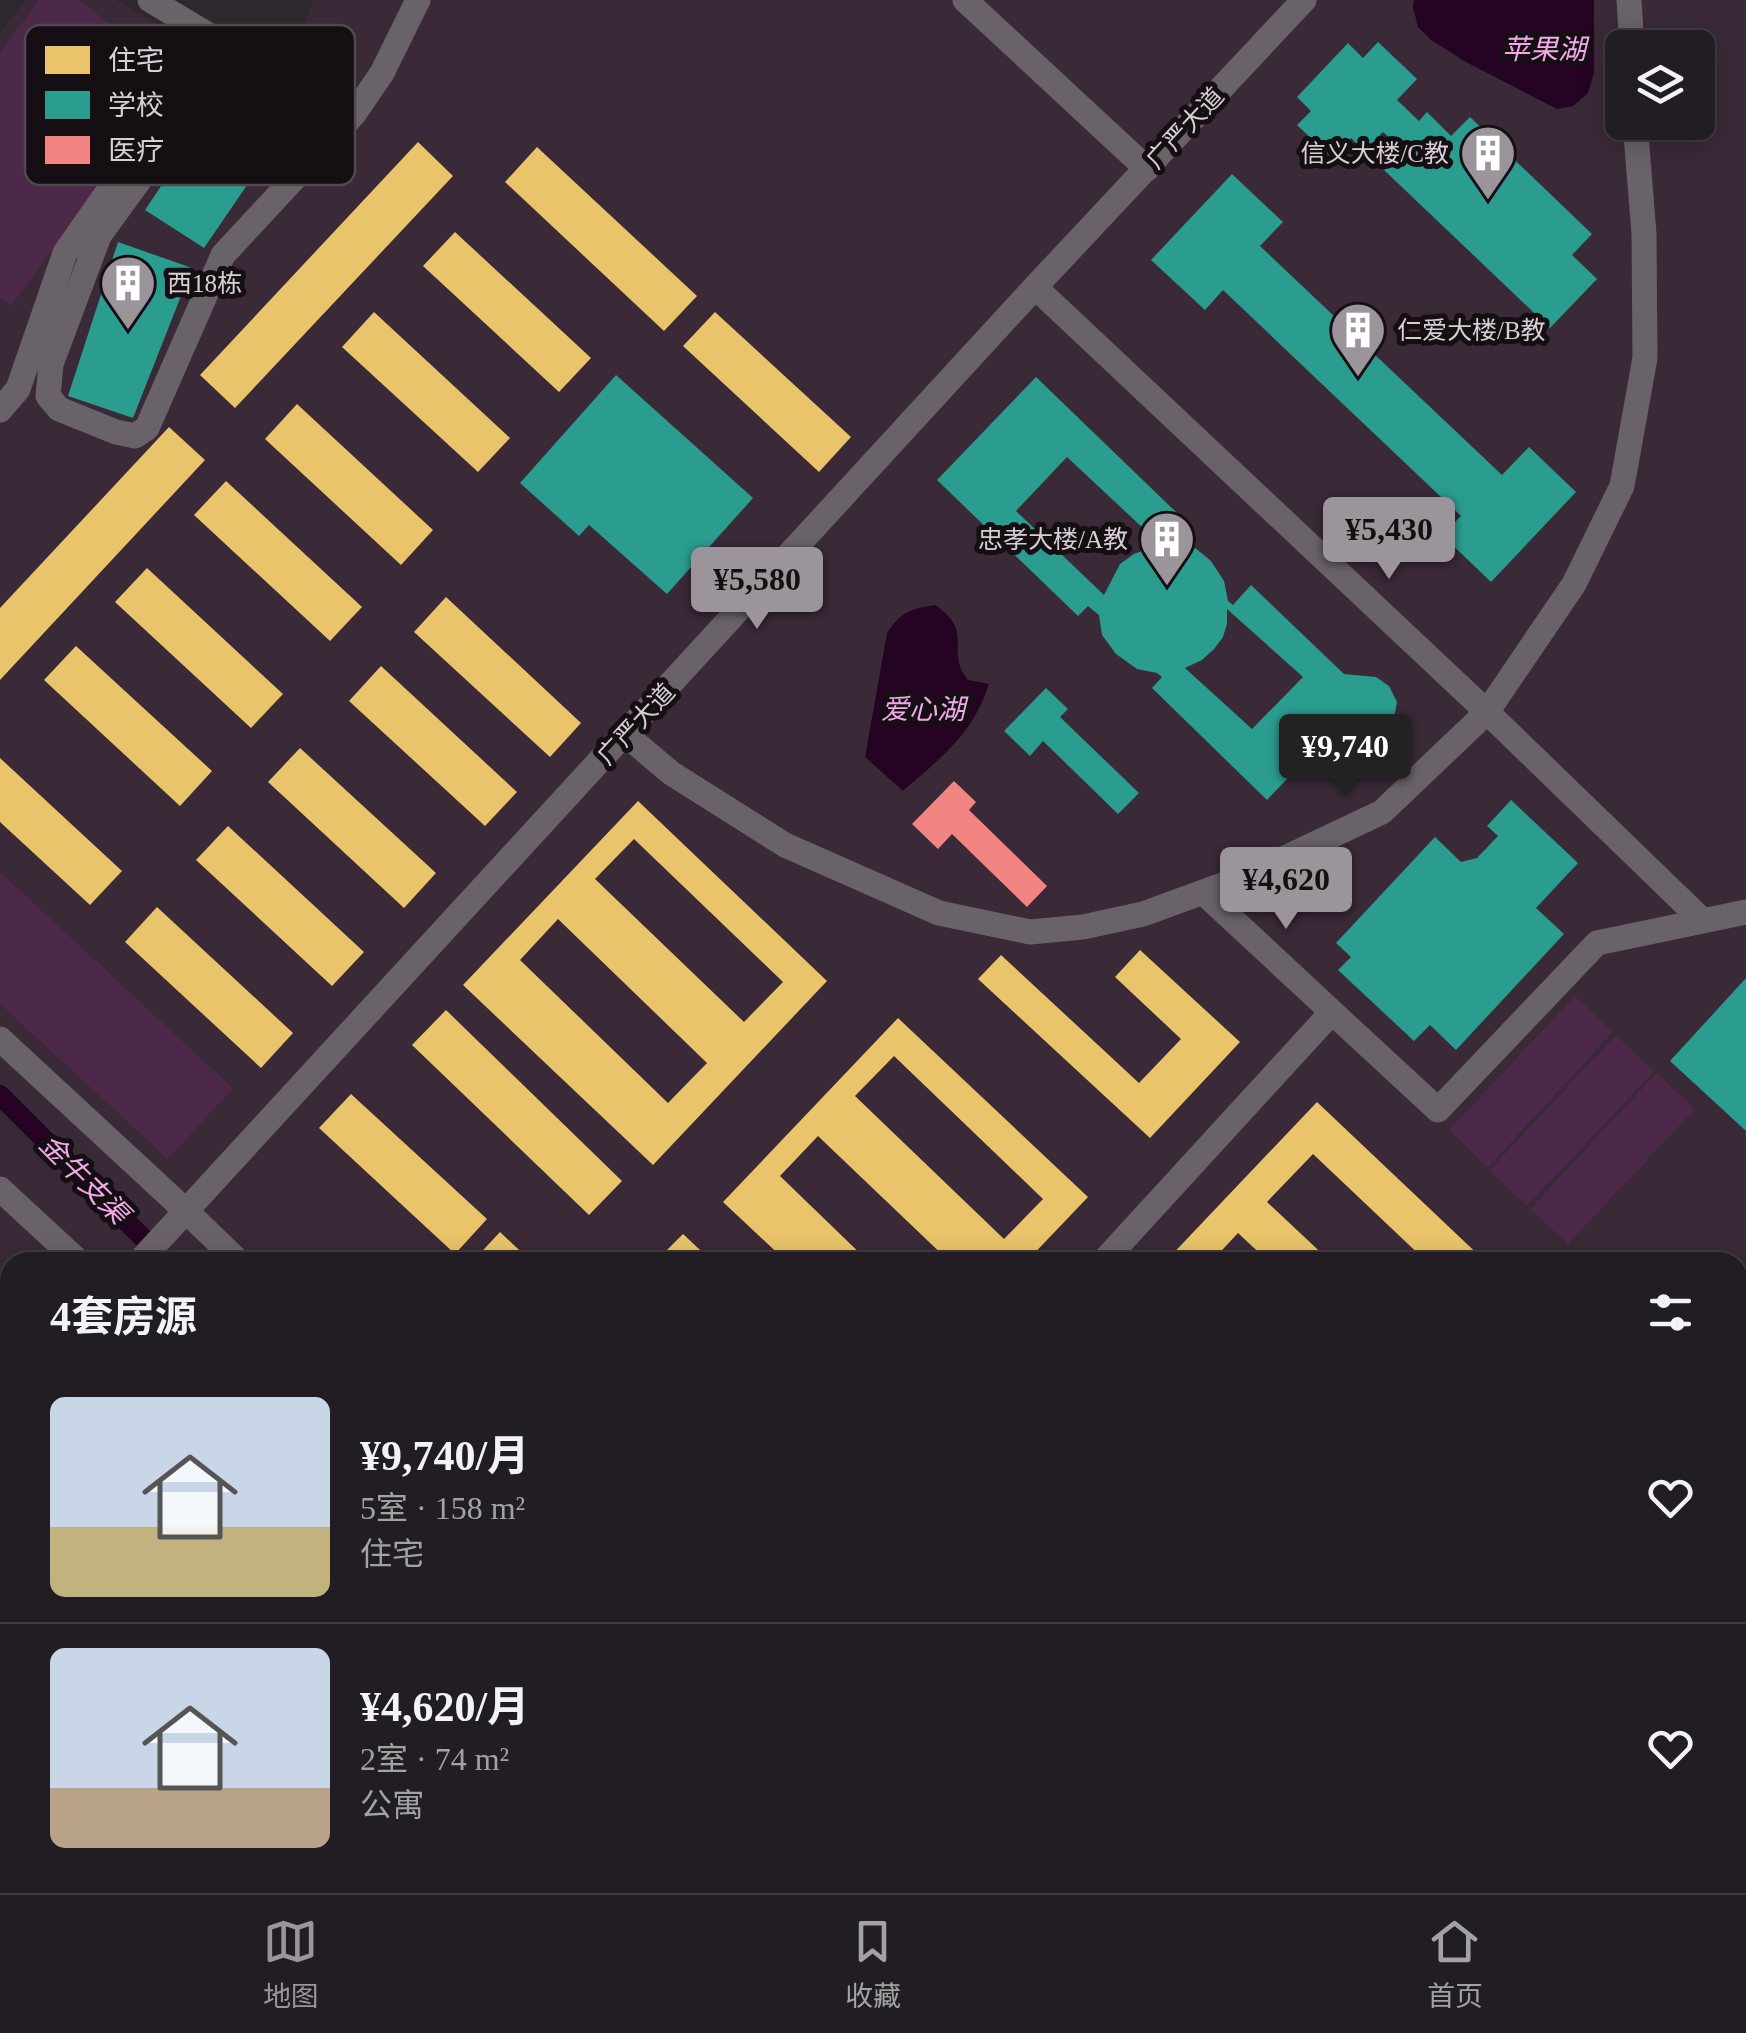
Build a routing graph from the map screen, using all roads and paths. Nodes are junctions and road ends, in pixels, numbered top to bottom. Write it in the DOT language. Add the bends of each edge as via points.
graph roads {
  1 [pos="150,0"];
  2 [pos="418,0"];
  3 [pos="965,0"];
  4 [pos="1304,0"];
  5 [pos="1629,0"];
  6 [pos="192,25"];
  7 [pos="1631,30"];
  8 [pos="355,113"];
  9 [pos="1637,140"];
  10 [pos="1147,168"];
  11 [pos="117,185"];
  12 [pos="132,185"];
  13 [pos="288,185"];
  14 [pos="1035,287"];
  15 [pos="0,410"];
  16 [pos="1487,712"];
  17 [pos="626,734"];
  18 [pos="1203,892"];
  19 [pos="1746,912"];
  20 [pos="1702,920"];
  21 [pos="1332,1012"];
  22 [pos="0,1039"];
  23 [pos="0,1189"];
  24 [pos="180,1220"];
  25 [pos="68,1252"];
  26 [pos="150,1252"];
  27 [pos="224,1252"];
  28 [pos="1112,1252"];
  1 -- 6 [label="street"];
  2 -- 8 [label="street"];
  3 -- 10 [label="street"];
  4 -- 10 [label="street, 广严大道"];
  5 -- 7 [label="street"];
  9 -- 16 [label="street" via="1645,358 1622,486 1574,584"];
  10 -- 14 [label="street, 广严大道"];
  11 -- 15 [label="street" via="65,253 18,390"];
  12 -- 13 [label="street" via="99,236 50,364 48,396 59,408 135,436 147,428 223,255"];
  14 -- 16 [label="street"];
  14 -- 17 [label="street, 广严大道"];
  16 -- 18 [label="street" via="1382,812"];
  16 -- 20 [label="street"];
  17 -- 18 [label="street" via="671,773 785,845 939,913 1030,932 1143,914"];
  17 -- 24 [label="street, 广严大道"];
  18 -- 21 [label="street"];
  19 -- 20 [label="street"];
  20 -- 21 [label="street" via="1596,943 1438,1110"];
  21 -- 28 [label="street"];
  22 -- 24 [label="street"];
  23 -- 25 [label="street"];
  24 -- 26 [label="street, 广严大道"];
  24 -- 27 [label="street"];
}
